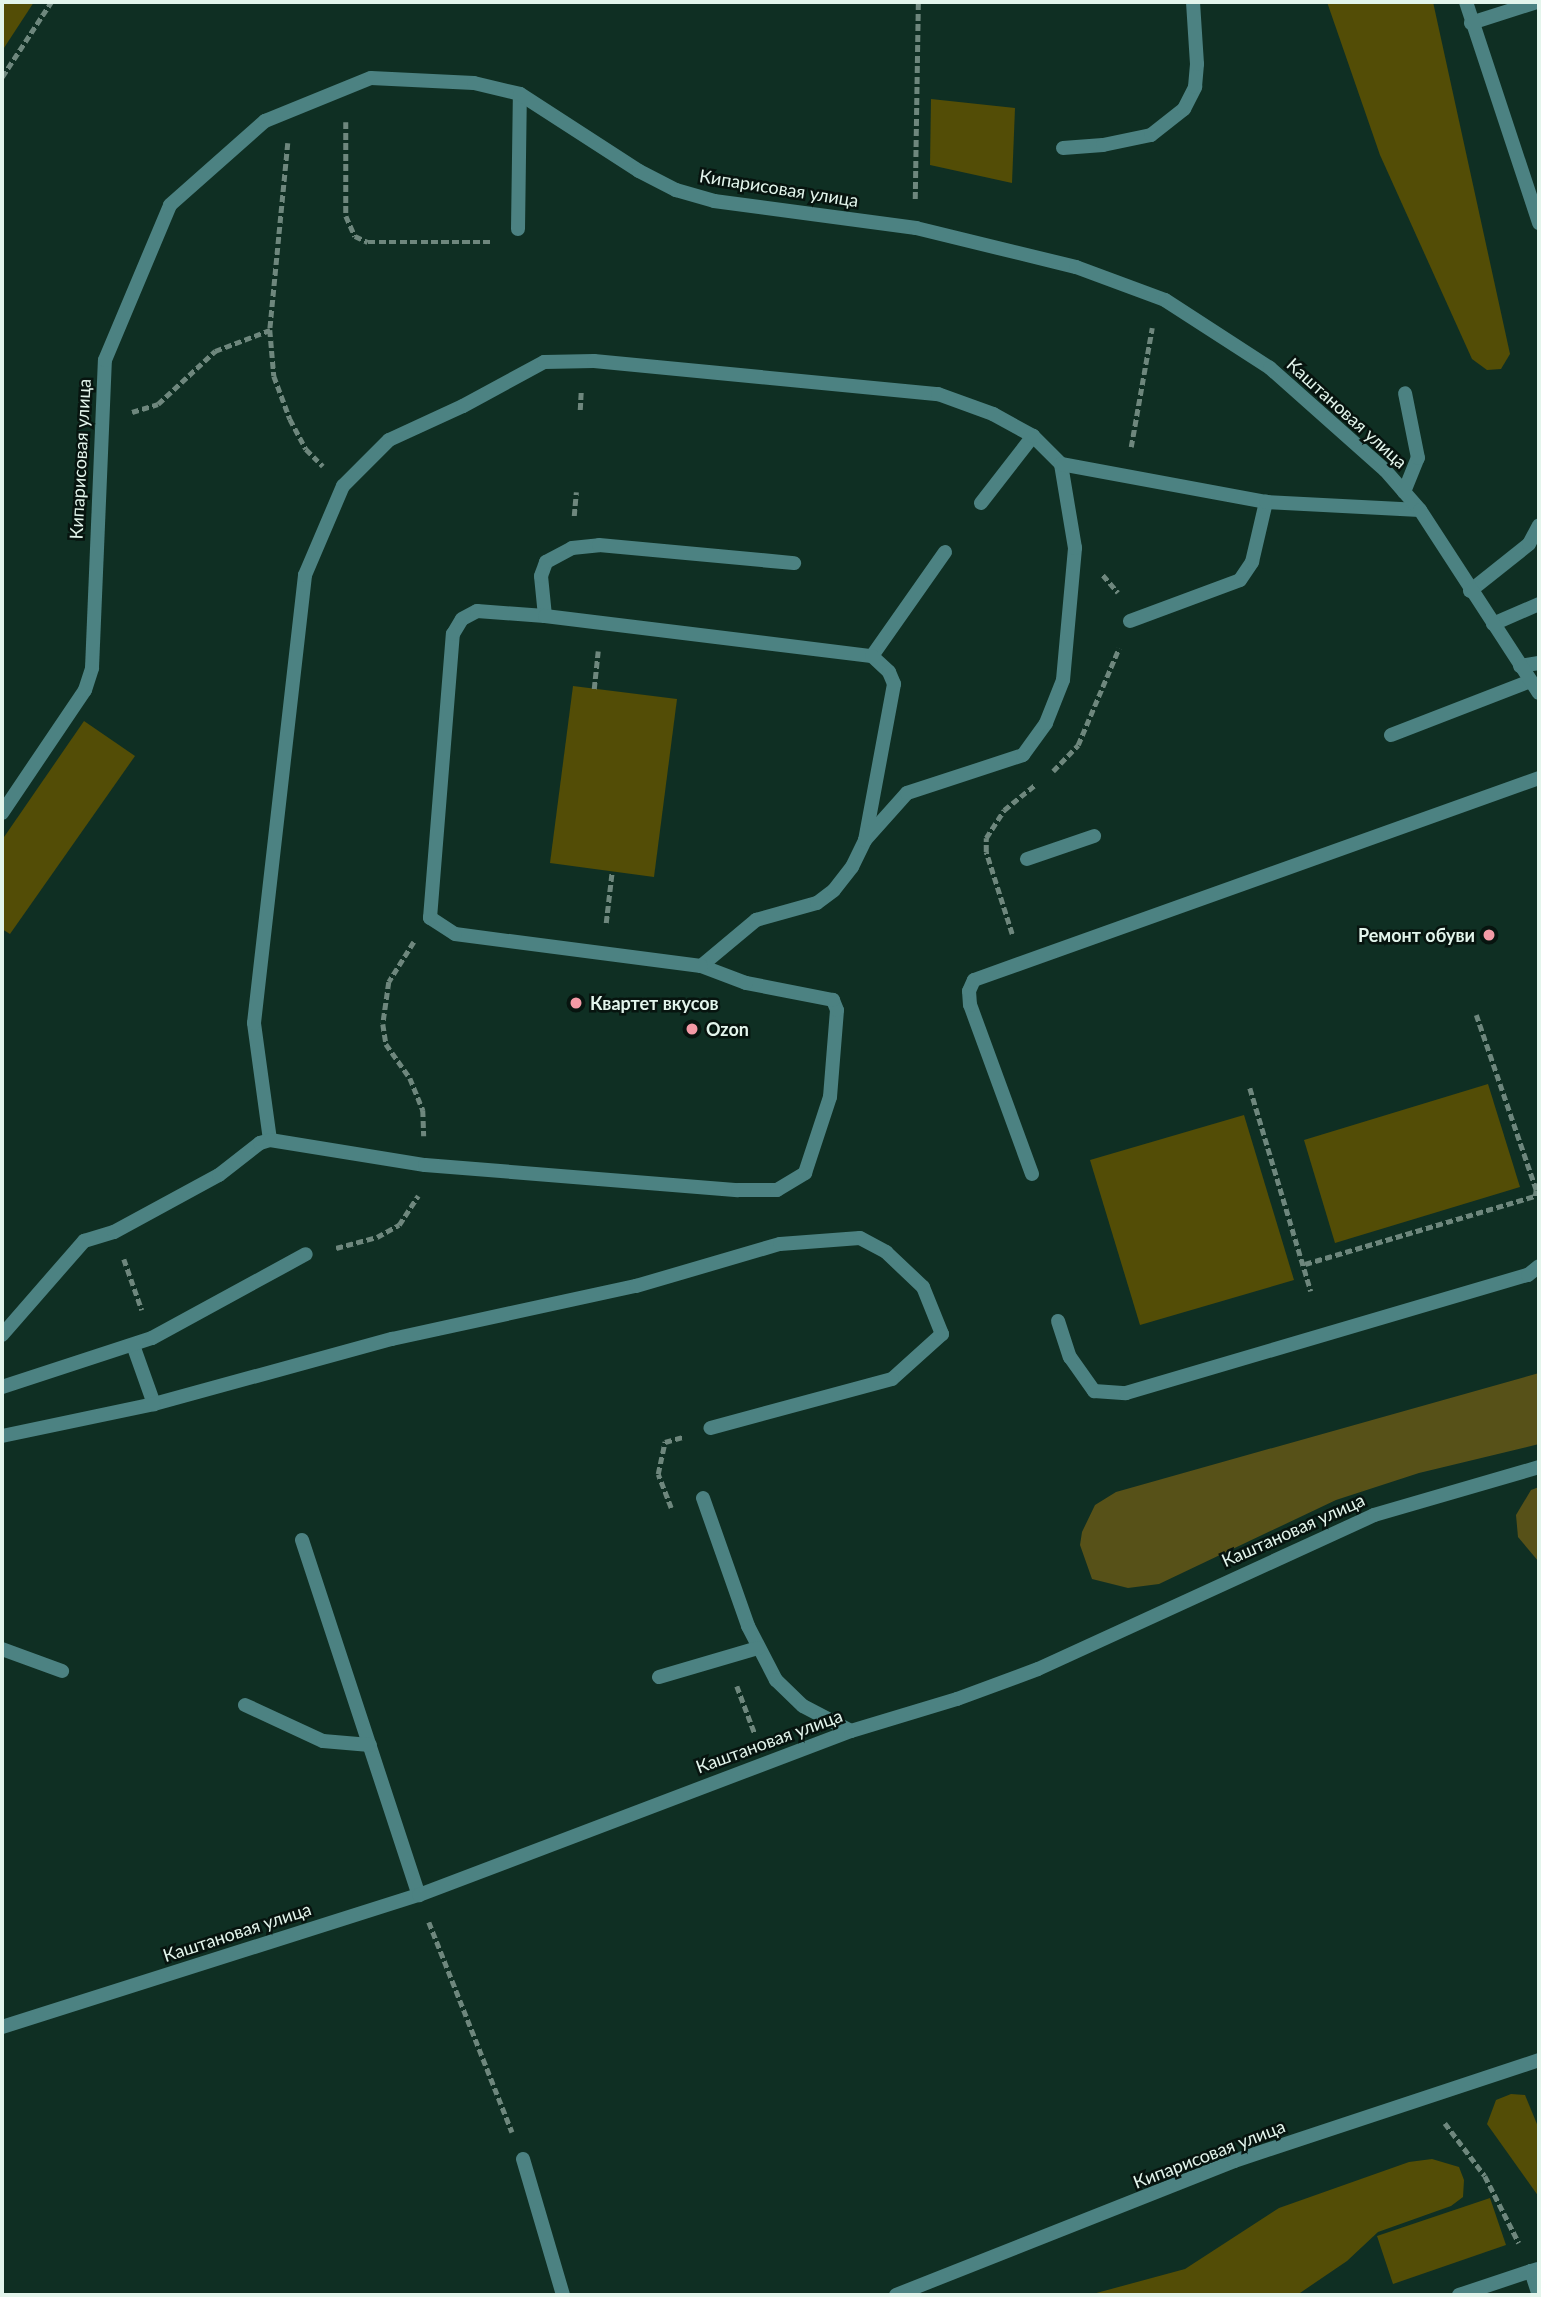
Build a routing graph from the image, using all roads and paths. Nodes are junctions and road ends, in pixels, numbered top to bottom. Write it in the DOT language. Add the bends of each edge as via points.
graph roads {
  1 [pos="51,2"];
  2 [pos="918,2"];
  3 [pos="1193,2"];
  4 [pos="1465,2"];
  5 [pos="1537,2"];
  6 [pos="1471,23"];
  7 [pos="2,77"];
  8 [pos="347,86"];
  9 [pos="520,94"];
  10 [pos="1063,148"];
  11 [pos="287,177"];
  12 [pos="903,201"];
  13 [pos="1539,223"];
  14 [pos="518,229"];
  15 [pos="1160,298"];
  16 [pos="270,330"];
  17 [pos="1405,393"];
  18 [pos="158,404"];
  19 [pos="1033,436"];
  20 [pos="1061,464"];
  21 [pos="1126,477"];
  22 [pos="343,486"];
  23 [pos="1404,492"];
  24 [pos="1266,502"];
  25 [pos="981,503"];
  26 [pos="1420,510"];
  27 [pos="1539,525"];
  28 [pos="944,552"];
  29 [pos="794,562"];
  30 [pos="1470,591"];
  31 [pos="1539,604"];
  32 [pos="545,616"];
  33 [pos="1130,621"];
  34 [pos="1493,624"];
  35 [pos="872,656"];
  36 [pos="1539,663"];
  37 [pos="1520,666"];
  38 [pos="1530,681"];
  39 [pos="1539,693"];
  40 [pos="1391,735"];
  41 [pos="1539,778"];
  42 [pos="2,813"];
  43 [pos="1094,836"];
  44 [pos="865,839"];
  45 [pos="986,852"];
  46 [pos="1027,859"];
  47 [pos="611,871"];
  48 [pos="430,918"];
  49 [pos="1011,932"];
  50 [pos="603,955"];
  51 [pos="701,966"];
  52 [pos="1476,1015"];
  53 [pos="1250,1088"];
  54 [pos="270,1140"];
  55 [pos="425,1165"];
  56 [pos="1032,1174"];
  57 [pos="114,1232"];
  58 [pos="306,1254"];
  59 [pos="1305,1264"];
  60 [pos="1539,1266"];
  61 [pos="1311,1291"];
  62 [pos="1058,1321"];
  63 [pos="2,1335"];
  64 [pos="152,1338"];
  65 [pos="133,1345"];
  66 [pos="2,1387"];
  67 [pos="154,1405"];
  68 [pos="710,1428"];
  69 [pos="2,1436"];
  70 [pos="1539,1466"];
  71 [pos="703,1498"];
  72 [pos="302,1540"];
  73 [pos="758,1648"];
  74 [pos="2,1649"];
  75 [pos="62,1671"];
  76 [pos="733,1675"];
  77 [pos="659,1677"];
  78 [pos="246,1705"];
  79 [pos="851,1731"];
  80 [pos="370,1745"];
  81 [pos="766,1764"];
  82 [pos="419,1895"];
  83 [pos="2,2027"];
  84 [pos="1539,2060"];
  85 [pos="1423,2099"];
  86 [pos="523,2159"];
  87 [pos="1535,2270"];
  88 [pos="563,2295"];
  89 [pos="896,2295"];
  90 [pos="1459,2295"];
  91 [pos="1539,2295"];
  1 -- 7 [label="path"];
  2 -- 12 [label="path" via="915,203"];
  3 -- 10 [label="street" via="1198,64 1195,87 1184,109 1151,135"];
  4 -- 6 [label="street"];
  5 -- 6 [label="street"];
  6 -- 13 [label="street"];
  8 -- 9 [label="street, Кипарисовая улица" via="384,79 474,83"];
  8 -- 14 [label="path" via="346,216 355,236 368,242 509,242"];
  8 -- 42 [label="street, Кипарисовая улица" via="265,121 170,205 105,360 92,668 85,690"];
  9 -- 14 [label="street"];
  9 -- 15 [label="street, Кипарисовая улица" via="607,152 676,190 714,201 916,228 1076,267"];
  11 -- 16 [label="path"];
  15 -- 21 [label="path"];
  15 -- 23 [label="street, Каштановая улица" via="1269,368"];
  16 -- 18 [label="path" via="215,351"];
  16 -- 22 [label="path" via="274,376 290,419 306,449"];
  17 -- 23 [label="street" via="1418,458"];
  19 -- 20 [label="street"];
  19 -- 22 [label="street" via="993,414 938,394 594,361 544,362 463,407 388,440"];
  19 -- 25 [label="street"];
  20 -- 21 [label="street"];
  20 -- 44 [label="street" via="1075,548 1063,680 1036,743 1023,755 907,793"];
  21 -- 24 [label="street"];
  22 -- 54 [label="street" via="305,575 261,937 254,1023"];
  23 -- 26 [label="street, Каштановая улица"];
  24 -- 26 [label="street"];
  24 -- 33 [label="street" via="1252,562 1240,580"];
  26 -- 30 [label="street, Каштановая улица"];
  27 -- 30 [label="street" via="1529,544"];
  28 -- 35 [label="street"];
  29 -- 32 [label="street" via="599,545 572,548 546,562 541,576"];
  30 -- 34 [label="street, Каштановая улица"];
  31 -- 34 [label="street"];
  32 -- 35 [label="street"];
  32 -- 48 [label="street" via="477,611 462,620 453,634"];
  34 -- 37 [label="street, Каштановая улица"];
  35 -- 44 [label="street" via="894,684"];
  36 -- 37 [label="street"];
  37 -- 38 [label="street, Каштановая улица"];
  38 -- 39 [label="street, Каштановая улица"];
  38 -- 40 [label="street"];
  41 -- 56 [label="street" via="975,980 969,991 970,1005"];
  43 -- 46 [label="street"];
  44 -- 51 [label="street" via="834,890 817,902 756,920"];
  45 -- 49 [label="path"];
  47 -- 50 [label="path"];
  48 -- 50 [label="street" via="455,934"];
  48 -- 55 [label="path" via="389,982 383,1024 386,1044 410,1078 422,1110"];
  50 -- 51 [label="street"];
  51 -- 55 [label="street" via="746,983 833,1000 837,1010 830,1097 805,1172 777,1190 738,1190"];
  52 -- 59 [label="path" via="1535,1196"];
  53 -- 59 [label="path"];
  54 -- 55 [label="street"];
  54 -- 57 [label="street" via="219,1175"];
  55 -- 58 [label="path" via="421,1191 399,1225 357,1244"];
  57 -- 63 [label="street" via="84,1241"];
  57 -- 64 [label="path"];
  58 -- 64 [label="street"];
  59 -- 61 [label="path"];
  60 -- 62 [label="street" via="1528,1275 1126,1393 1094,1391 1070,1357"];
  64 -- 65 [label="street"];
  65 -- 66 [label="street"];
  65 -- 67 [label="street"];
  67 -- 68 [label="street" via="393,1339 636,1286 780,1244 860,1238 886,1252 923,1287 942,1334 892,1379"];
  67 -- 69 [label="street"];
  70 -- 79 [label="street, Каштановая улица" via="1374,1515 1038,1669"];
  71 -- 73 [label="street"];
  72 -- 80 [label="street"];
  73 -- 77 [label="street"];
  73 -- 79 [label="street" via="776,1680 803,1706"];
  74 -- 75 [label="street"];
  76 -- 81 [label="path"];
  78 -- 80 [label="street" via="323,1741"];
  79 -- 81 [label="street, Каштановая улица"];
  80 -- 82 [label="street"];
  81 -- 82 [label="street, Каштановая улица"];
  82 -- 83 [label="street, Каштановая улица"];
  82 -- 86 [label="path"];
  84 -- 85 [label="street, Кипарисовая улица"];
  85 -- 87 [label="path" via="1485,2176"];
  85 -- 89 [label="street, Кипарисовая улица" via="1234,2161"];
  86 -- 88 [label="street"];
  87 -- 90 [label="street"];
  87 -- 91 [label="street"];
}
